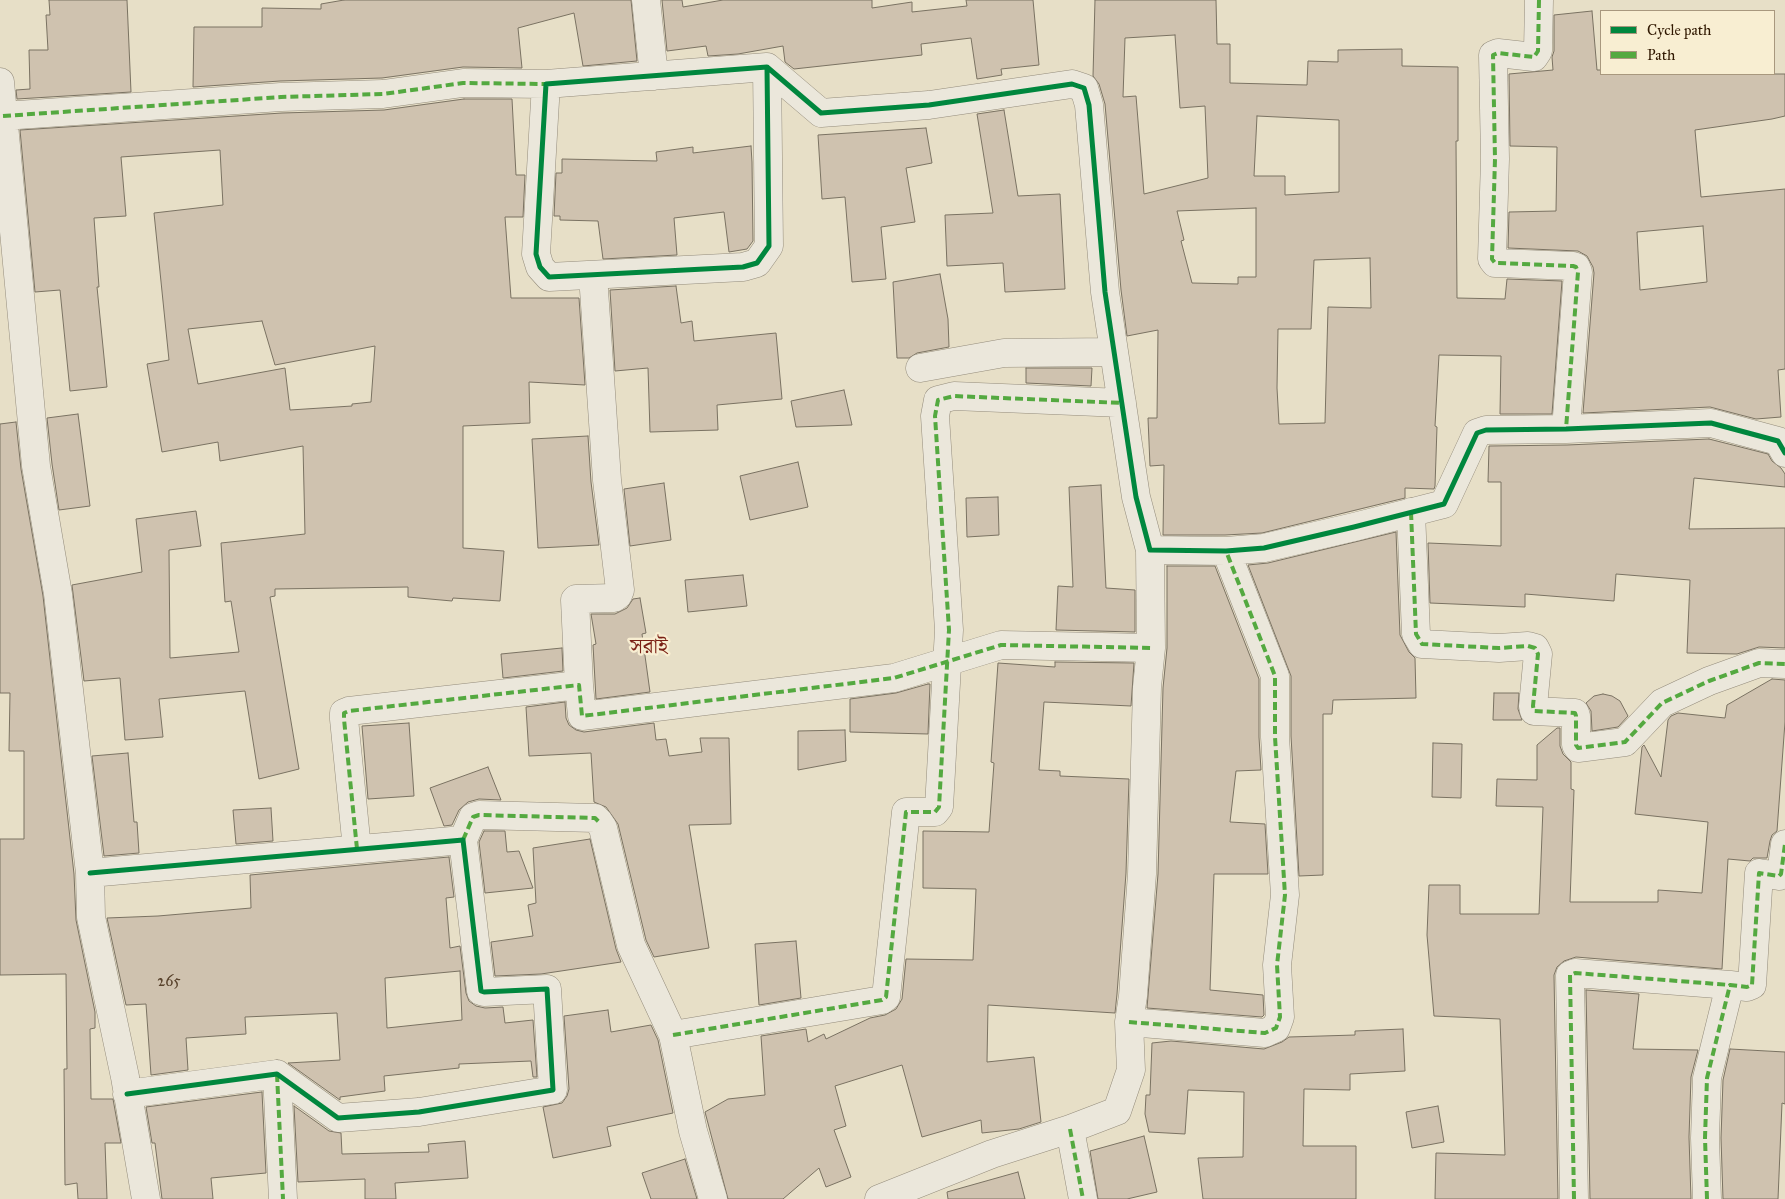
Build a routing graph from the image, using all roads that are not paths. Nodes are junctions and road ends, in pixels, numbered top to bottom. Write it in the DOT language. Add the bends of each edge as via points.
graph roads {
  1 [pos="646,0"];
  2 [pos="1539,0"];
  3 [pos="767,67"];
  4 [pos="654,76"];
  5 [pos="0,82"];
  6 [pos="546,84"];
  7 [pos="3,116"];
  8 [pos="593,275"];
  9 [pos="1114,352"];
  10 [pos="920,368"];
  11 [pos="1122,404"];
  12 [pos="1566,429"];
  13 [pos="1785,453"];
  14 [pos="1411,512"];
  15 [pos="1150,550"];
  16 [pos="1226,551"];
  17 [pos="1151,648"];
  18 [pos="1785,664"];
  19 [pos="579,685"];
  20 [pos="464,840"];
  21 [pos="1785,844"];
  22 [pos="357,849"];
  23 [pos="90,873"];
  24 [pos="1730,985"];
  25 [pos="1129,1022"];
  26 [pos="673,1035"];
  27 [pos="277,1074"];
  28 [pos="127,1094"];
  29 [pos="1070,1129"];
  30 [pos="146,1199"];
  31 [pos="283,1199"];
  32 [pos="713,1199"];
  33 [pos="879,1199"];
  34 [pos="1083,1199"];
  35 [pos="1574,1199"];
  36 [pos="1707,1199"];
  1 -- 4 [label="street"];
  2 -- 12 [label="street" via="1538,51 1534,57 1493,55 1495,159 1492,260 1576,267"];
  3 -- 4 [label="street"];
  3 -- 8 [label="street" via="769,246 757,263 743,267"];
  3 -- 9 [label="street" via="821,113 929,105 1072,84 1084,88"];
  4 -- 6 [label="street"];
  5 -- 7 [label="street"];
  6 -- 7 [label="street" via="463,83 383,94"];
  6 -- 8 [label="street" via="536,254 540,267 549,278"];
  7 -- 23 [label="street" via="36,466 57,588"];
  8 -- 19 [label="street" via="607,480 620,590 614,598 575,600"];
  9 -- 10 [label="street" via="1004,353"];
  9 -- 11 [label="street"];
  11 -- 15 [label="street" via="1136,497"];
  11 -- 26 [label="street" via="954,396 938,400 935,416 949,630 939,807 935,812 906,812 886,997"];
  12 -- 13 [label="street" via="1711,422 1778,441"];
  12 -- 14 [label="street" via="1486,430 1477,433 1444,504"];
  14 -- 16 [label="street" via="1264,548"];
  14 -- 18 [label="street" via="1416,634 1422,644 1535,648 1538,654 1534,712 1575,713 1578,748 1626,742 1662,703 1710,681 1760,664"];
  15 -- 16 [label="street"];
  15 -- 17 [label="street"];
  16 -- 25 [label="street" via="1275,676 1275,737 1285,895 1278,965 1280,1017 1276,1028 1265,1033"];
  17 -- 19 [label="street" via="1001,645 894,678 582,716"];
  17 -- 25 [label="street" via="1142,874"];
  19 -- 22 [label="street" via="344,713"];
  20 -- 22 [label="street"];
  20 -- 26 [label="street" via="474,817 479,815 594,818 600,822 631,945"];
  20 -- 27 [label="street" via="479,989 484,992 547,989 553,1090 419,1112 338,1118"];
  21 -- 24 [label="street" via="1779,876 1760,873 1752,984 1750,987"];
  22 -- 23 [label="street"];
  23 -- 28 [label="street" via="91,917"];
  24 -- 35 [label="street" via="1570,975"];
  24 -- 36 [label="street" via="1707,1078"];
  25 -- 29 [label="street" via="1131,1070 1117,1110"];
  26 -- 32 [label="street" via="693,1131"];
  27 -- 28 [label="street"];
  27 -- 31 [label="street"];
  28 -- 30 [label="street"];
  29 -- 33 [label="street" via="992,1154"];
  29 -- 34 [label="street"];
}
